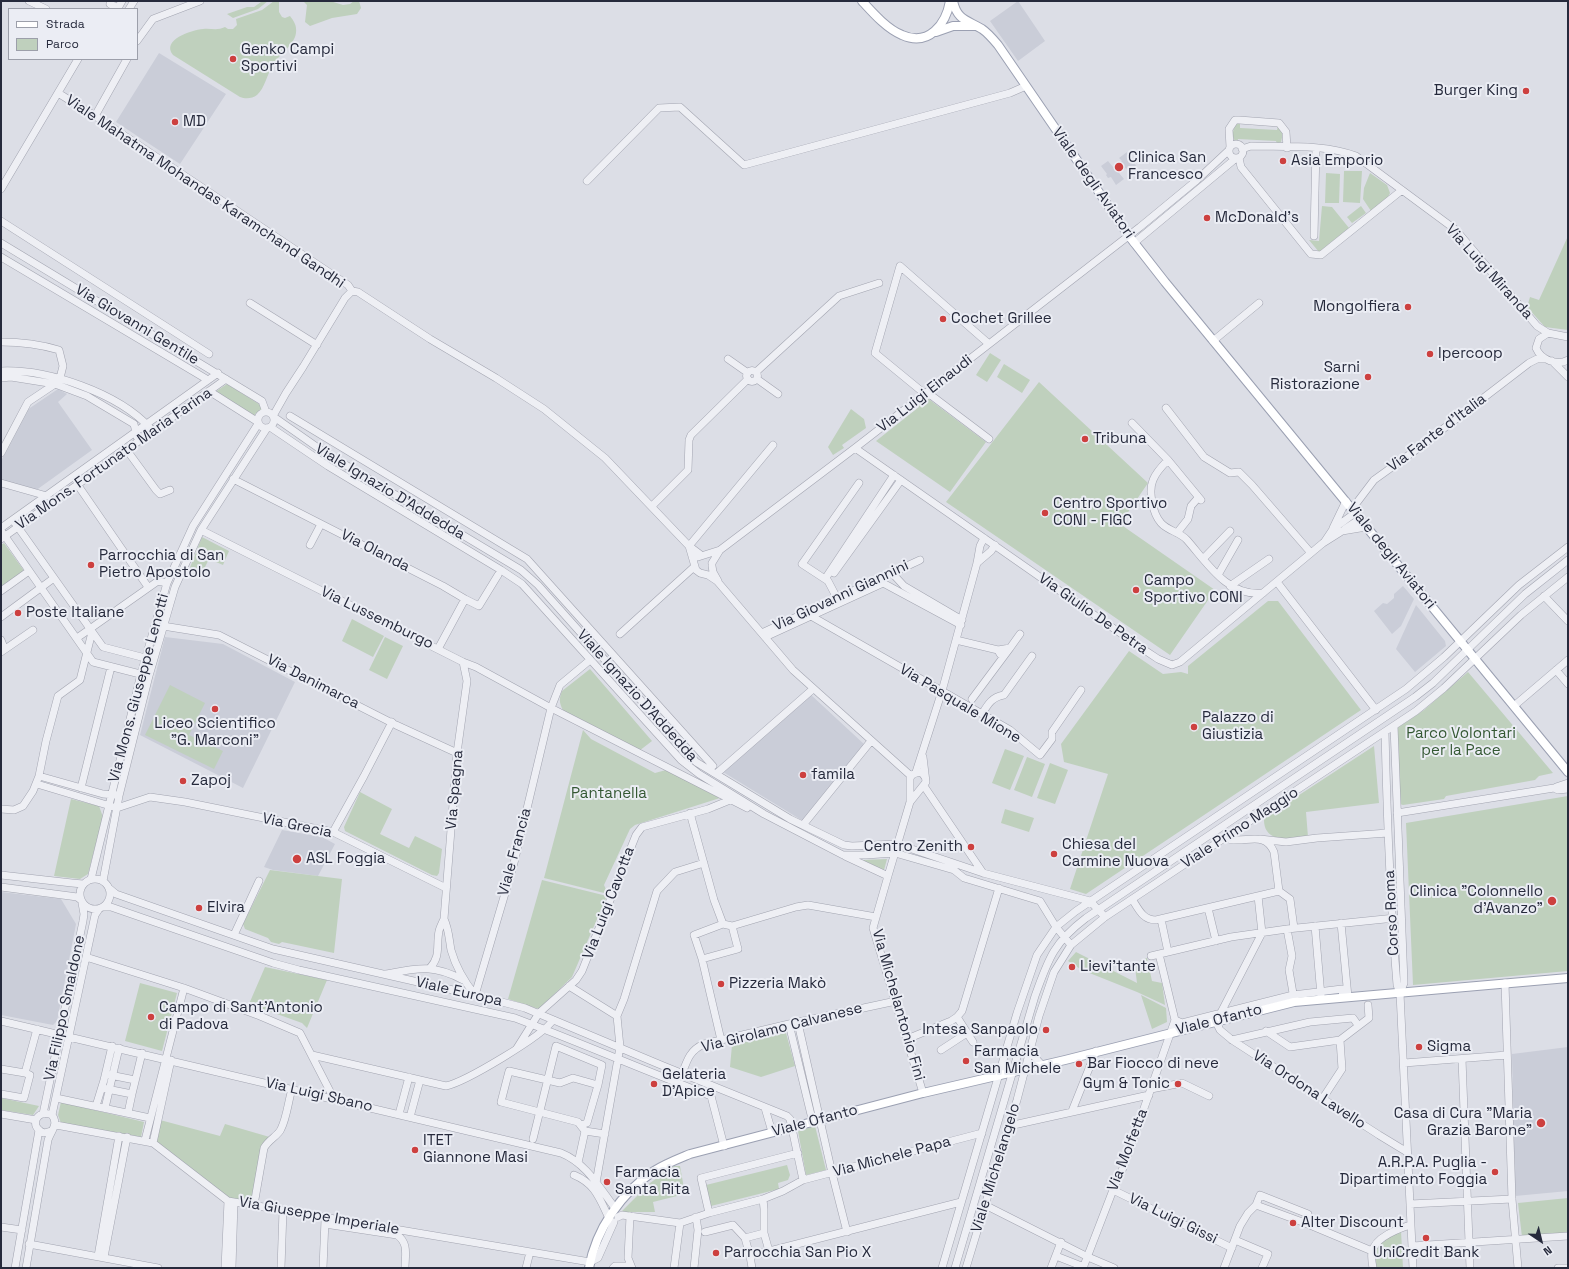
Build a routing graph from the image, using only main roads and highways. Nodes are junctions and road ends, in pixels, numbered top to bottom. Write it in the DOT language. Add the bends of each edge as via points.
graph roads {
  1 [pos="862,1"];
  2 [pos="952,1"];
  3 [pos="974,26"];
  4 [pos="931,34"];
  5 [pos="1568,772"];
  6 [pos="1568,978"];
  7 [pos="592,1263"];
  1 -- 4 [label="main road" via="901,35 915,38"];
  2 -- 3 [label="main road, Viale degli Aviatori" via="962,19"];
  2 -- 4 [label="main road, Viale degli Aviatori" via="946,18"];
  3 -- 4 [label="main road" via="953,26"];
  3 -- 5 [label="main road, Viale degli Aviatori" via="991,36 1134,243"];
  6 -- 7 [label="main road, Viale Ofanto" via="1346,997 1321,995 1294,998 1216,1022 923,1093 690,1154 654,1171 615,1208 614,1218 597,1238"];
}
